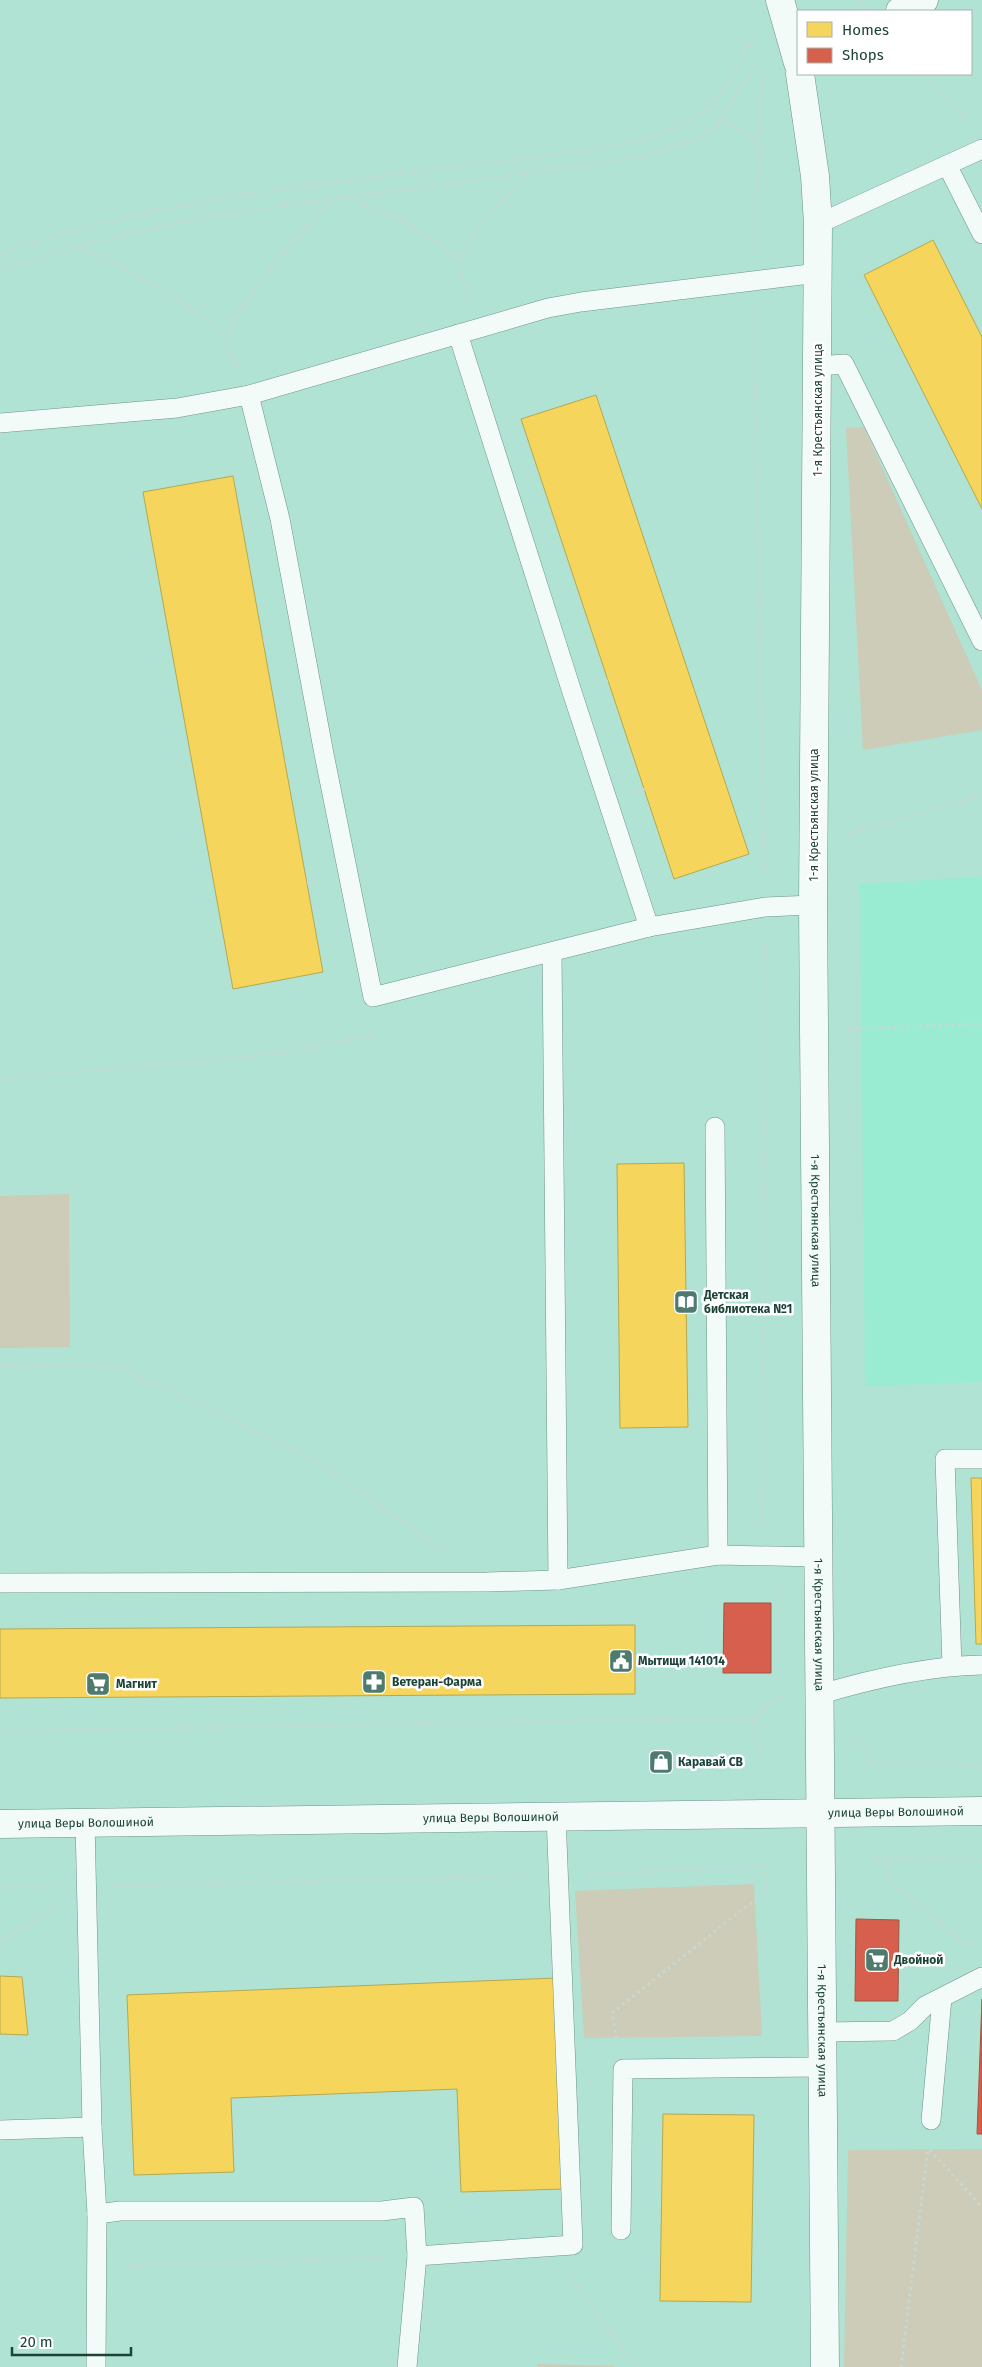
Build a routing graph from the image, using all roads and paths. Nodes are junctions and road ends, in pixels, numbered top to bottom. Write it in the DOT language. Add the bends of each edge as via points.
graph roads {
  1 [pos="924,0"];
  2 [pos="781,6"];
  3 [pos="902,10"];
  4 [pos="757,44"];
  5 [pos="759,50"];
  6 [pos="760,57"];
  7 [pos="797,60"];
  8 [pos="800,75"];
  9 [pos="926,75"];
  10 [pos="718,124"];
  11 [pos="969,124"];
  12 [pos="760,146"];
  13 [pos="982,149"];
  14 [pos="947,165"];
  15 [pos="533,173"];
  16 [pos="347,197"];
  17 [pos="331,199"];
  18 [pos="818,224"];
  19 [pos="982,234"];
  20 [pos="76,248"];
  21 [pos="0,253"];
  22 [pos="460,264"];
  23 [pos="0,272"];
  24 [pos="818,273"];
  25 [pos="754,280"];
  26 [pos="478,328"];
  27 [pos="458,334"];
  28 [pos="228,337"];
  29 [pos="819,366"];
  30 [pos="247,396"];
  31 [pos="0,423"];
  32 [pos="982,642"];
  33 [pos="982,795"];
  34 [pos="845,835"];
  35 [pos="813,905"];
  36 [pos="765,907"];
  37 [pos="650,927"];
  38 [pos="552,953"];
  39 [pos="373,997"];
  40 [pos="982,1024"];
  41 [pos="840,1029"];
  42 [pos="0,1080"];
  43 [pos="715,1127"];
  44 [pos="0,1365"];
  45 [pos="982,1459"];
  46 [pos="718,1555"];
  47 [pos="762,1556"];
  48 [pos="819,1557"];
  49 [pos="558,1580"];
  50 [pos="487,1582"];
  51 [pos="0,1583"];
  52 [pos="783,1607"];
  53 [pos="982,1665"];
  54 [pos="952,1666"];
  55 [pos="852,1685"];
  56 [pos="784,1686"];
  57 [pos="818,1695"];
  58 [pos="753,1718"];
  59 [pos="0,1731"];
  60 [pos="982,1765"];
  61 [pos="764,1767"];
  62 [pos="982,1812"];
  63 [pos="821,1814"];
  64 [pos="556,1815"];
  65 [pos="85,1822"];
  66 [pos="0,1824"];
  67 [pos="876,1859"];
  68 [pos="888,1859"];
  69 [pos="982,1860"];
  70 [pos="558,1875"];
  71 [pos="0,1887"];
  72 [pos="87,1887"];
  73 [pos="0,1942"];
  74 [pos="974,1950"];
  75 [pos="982,1977"];
  76 [pos="942,1998"];
  77 [pos="822,2032"];
  78 [pos="823,2067"];
  79 [pos="623,2069"];
  80 [pos="931,2120"];
  81 [pos="92,2127"];
  82 [pos="0,2130"];
  83 [pos="928,2149"];
  84 [pos="982,2206"];
  85 [pos="97,2214"];
  86 [pos="621,2230"];
  87 [pos="548,2247"];
  88 [pos="417,2256"];
  89 [pos="97,2267"];
  90 [pos="96,2367"];
  91 [pos="407,2367"];
  92 [pos="636,2367"];
  93 [pos="825,2367"];
  94 [pos="901,2367"];
  1 -- 3 [label="street"];
  2 -- 6 [label="path"];
  2 -- 7 [label="street"];
  4 -- 21 [label="path" via="756,37 707,109 691,121 643,140 233,195 156,209"];
  5 -- 6 [label="path"];
  6 -- 10 [label="path"];
  6 -- 12 [label="path" via="763,77"];
  8 -- 18 [label="street, 1-я Крестьянская улица" via="815,176"];
  9 -- 11 [label="path"];
  10 -- 12 [label="path" via="735,126"];
  10 -- 15 [label="path" via="703,136 644,157"];
  12 -- 25 [label="path"];
  13 -- 14 [label="lane"];
  14 -- 18 [label="lane"];
  14 -- 19 [label="lane"];
  15 -- 16 [label="path"];
  15 -- 22 [label="path" via="485,220 467,245"];
  16 -- 17 [label="path"];
  16 -- 22 [label="path" via="432,239"];
  17 -- 20 [label="path" via="176,223"];
  17 -- 28 [label="path" via="247,302"];
  18 -- 24 [label="street, 1-я Крестьянская улица"];
  20 -- 23 [label="path"];
  20 -- 28 [label="path" via="161,290"];
  22 -- 26 [label="path"];
  24 -- 25 [label="lane"];
  24 -- 29 [label="street, 1-я Крестьянская улица"];
  25 -- 26 [label="lane" via="581,302"];
  25 -- 36 [label="path"];
  26 -- 27 [label="lane"];
  27 -- 30 [label="lane"];
  27 -- 37 [label="lane"];
  28 -- 30 [label="path"];
  29 -- 32 [label="lane" via="844,364"];
  29 -- 35 [label="street, 1-я Крестьянская улица"];
  30 -- 31 [label="lane" via="177,408"];
  30 -- 39 [label="lane" via="280,519"];
  33 -- 34 [label="path"];
  35 -- 36 [label="lane"];
  35 -- 48 [label="street, 1-я Крестьянская улица"];
  36 -- 37 [label="lane"];
  36 -- 47 [label="path"];
  37 -- 38 [label="lane"];
  38 -- 39 [label="lane"];
  38 -- 49 [label="lane"];
  39 -- 42 [label="path" via="377,1034 274,1054"];
  40 -- 41 [label="path"];
  43 -- 46 [label="lane"];
  44 -- 50 [label="path" via="116,1366 316,1460"];
  45 -- 54 [label="lane" via="945,1459"];
  46 -- 47 [label="lane"];
  46 -- 49 [label="lane"];
  47 -- 48 [label="lane"];
  47 -- 52 [label="path" via="783,1597"];
  48 -- 57 [label="street, 1-я Крестьянская улица"];
  49 -- 50 [label="lane"];
  50 -- 51 [label="lane"];
  53 -- 54 [label="lane"];
  54 -- 55 [label="lane"];
  55 -- 57 [label="lane"];
  55 -- 60 [label="path" via="856,1738 874,1764"];
  56 -- 58 [label="path" via="784,1696"];
  57 -- 63 [label="street, 1-я Крестьянская улица"];
  58 -- 59 [label="path"];
  58 -- 61 [label="path"];
  62 -- 63 [label="street, улица Веры Волошиной"];
  63 -- 64 [label="street, улица Веры Волошиной"];
  63 -- 77 [label="street, 1-я Крестьянская улица"];
  64 -- 65 [label="street, улица Веры Волошиной"];
  64 -- 70 [label="lane"];
  65 -- 66 [label="street, улица Веры Волошиной"];
  65 -- 72 [label="lane"];
  67 -- 68 [label="path"];
  68 -- 69 [label="path"];
  68 -- 74 [label="path" via="889,1882"];
  70 -- 72 [label="path"];
  70 -- 79 [label="path" via="766,1866 767,1890 612,2013"];
  70 -- 87 [label="lane" via="573,2245"];
  71 -- 72 [label="path"];
  72 -- 73 [label="path"];
  72 -- 81 [label="lane"];
  75 -- 76 [label="lane"];
  76 -- 77 [label="lane" via="925,2006 910,2021 893,2030"];
  76 -- 80 [label="lane"];
  77 -- 78 [label="street, 1-я Крестьянская улица"];
  78 -- 79 [label="lane"];
  78 -- 93 [label="street, 1-я Крестьянская улица"];
  79 -- 86 [label="lane"];
  80 -- 83 [label="path"];
  81 -- 82 [label="lane"];
  81 -- 85 [label="lane"];
  83 -- 84 [label="path"];
  83 -- 94 [label="path"];
  85 -- 88 [label="lane" via="120,2211 382,2211 414,2207"];
  85 -- 89 [label="lane"];
  87 -- 88 [label="lane"];
  87 -- 92 [label="path"];
  88 -- 89 [label="path"];
  88 -- 91 [label="lane"];
  89 -- 90 [label="lane"];
}
